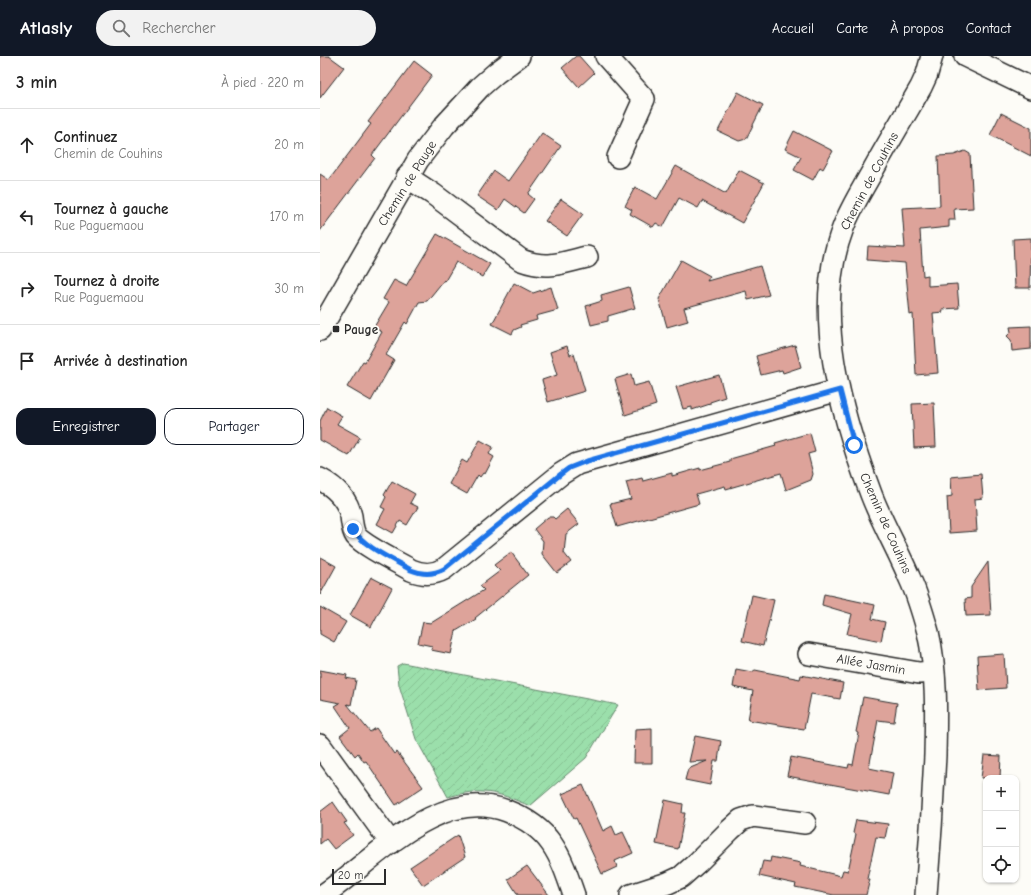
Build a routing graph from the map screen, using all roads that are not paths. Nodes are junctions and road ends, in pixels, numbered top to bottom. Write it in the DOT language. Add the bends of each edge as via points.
graph roads {
  1 [pos="519,56"];
  2 [pos="606,56"];
  3 [pos="932,56"];
  4 [pos="965,56"];
  5 [pos="1031,88"];
  6 [pos="618,157"];
  7 [pos="407,177"];
  8 [pos="587,256"];
  9 [pos="320,330"];
  10 [pos="840,390"];
  11 [pos="320,479"];
  12 [pos="808,654"];
  13 [pos="934,672"];
  14 [pos="320,745"];
  15 [pos="805,823"];
  16 [pos="391,843"];
  17 [pos="333,892"];
  18 [pos="574,895"];
  19 [pos="631,895"];
  20 [pos="926,895"];
  1 -- 7 [label="street, Chemin de Pauge" via="496,73 462,105"];
  2 -- 6 [label="street" via="644,99"];
  3 -- 10 [label="street, Chemin de Couhins" via="921,87 858,197 835,249 828,305"];
  4 -- 5 [label="street"];
  7 -- 8 [label="street" via="521,260 547,266"];
  7 -- 9 [label="street, Chemin de Pauge"];
  10 -- 11 [label="street" via="577,464 438,572 419,573 411,570 359,539 353,529 347,505 334,488"];
  10 -- 13 [label="street, Chemin de Couhins" via="854,445 872,496 920,603"];
  12 -- 13 [label="street, Allée Jasmin" via="919,672"];
  13 -- 20 [label="street, Chemin de Couhins" via="936,730"];
  14 -- 16 [label="street"];
  15 -- 19 [label="street" via="753,816 741,820 681,877"];
  16 -- 17 [label="street"];
  16 -- 18 [label="street" via="428,818 448,810 469,806 502,809 519,815 544,833 562,859"];
}
